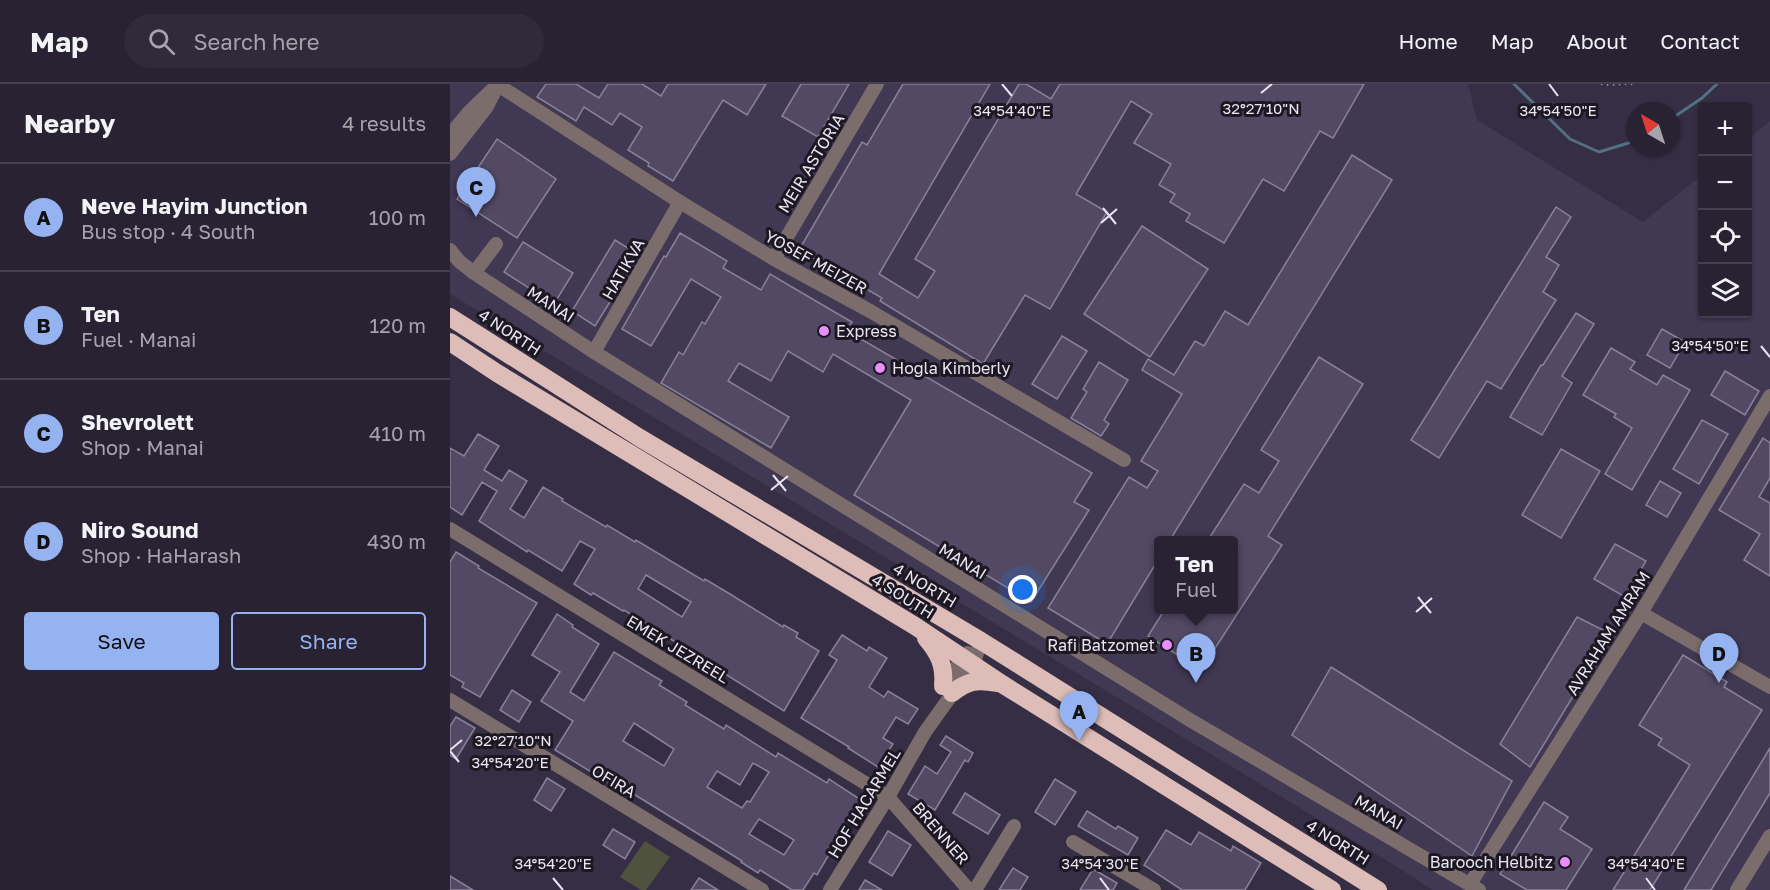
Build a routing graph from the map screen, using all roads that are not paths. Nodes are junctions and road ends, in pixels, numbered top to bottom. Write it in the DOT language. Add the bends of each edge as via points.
graph roads {
  1 [pos="498,84"];
  2 [pos="877,84"];
  3 [pos="450,135"];
  4 [pos="450,154"];
  5 [pos="680,202"];
  6 [pos="496,244"];
  7 [pos="450,250"];
  8 [pos="774,259"];
  9 [pos="474,273"];
  10 [pos="450,317"];
  11 [pos="450,342"];
  12 [pos="594,352"];
  13 [pos="1770,396"];
  14 [pos="1766,414"];
  15 [pos="1124,460"];
  16 [pos="450,529"];
  17 [pos="1641,613"];
  18 [pos="915,626"];
  19 [pos="981,641"];
  20 [pos="968,661"];
  21 [pos="1002,684"];
  22 [pos="1770,687"];
  23 [pos="947,690"];
  24 [pos="450,700"];
  25 [pos="888,797"];
  26 [pos="1014,826"];
  27 [pos="1770,836"];
  28 [pos="1073,842"];
  29 [pos="1474,887"];
  30 [pos="762,890"];
  31 [pos="830,890"];
  32 [pos="969,890"];
  33 [pos="975,890"];
  34 [pos="1154,890"];
  35 [pos="1332,890"];
  36 [pos="1378,890"];
  37 [pos="1737,890"];
  1 -- 3 [label="street"];
  1 -- 4 [label="street" via="486,108"];
  1 -- 5 [label="street, YOSEF MEIZER"];
  2 -- 8 [label="street, MEIR ASTORIA"];
  5 -- 8 [label="street, YOSEF MEIZER"];
  5 -- 12 [label="street, HATIKVA"];
  6 -- 9 [label="street"];
  7 -- 9 [label="street, MANAI"];
  8 -- 15 [label="street, YOSEF MEIZER"];
  9 -- 12 [label="street, MANAI"];
  10 -- 19 [label="highway, 4 NORTH" via="640,438"];
  11 -- 18 [label="highway, 4 SOUTH"];
  12 -- 29 [label="street, MANAI" via="1190,720"];
  13 -- 14 [label="street, AVRAHAM AMRAM"];
  14 -- 17 [label="street, AVRAHAM AMRAM"];
  16 -- 25 [label="street, EMEK JEZREEL"];
  17 -- 22 [label="street"];
  17 -- 29 [label="street, AVRAHAM AMRAM"];
  18 -- 20 [label="highway, 4 SOUTH"];
  18 -- 23 [label="highway" via="942,662"];
  19 -- 20 [label="street, HOF HACARMEL"];
  19 -- 36 [label="highway, 4 NORTH"];
  20 -- 21 [label="highway, 4 SOUTH"];
  20 -- 23 [label="street, HOF HACARMEL"];
  21 -- 23 [label="highway" via="971,681"];
  21 -- 35 [label="highway, 4 SOUTH"];
  23 -- 25 [label="street, HOF HACARMEL"];
  24 -- 30 [label="street, OFIRA"];
  25 -- 31 [label="street, HOF HACARMEL"];
  25 -- 32 [label="street, BRENNER"];
  26 -- 33 [label="street"];
  27 -- 37 [label="street"];
  28 -- 34 [label="street"];
}
